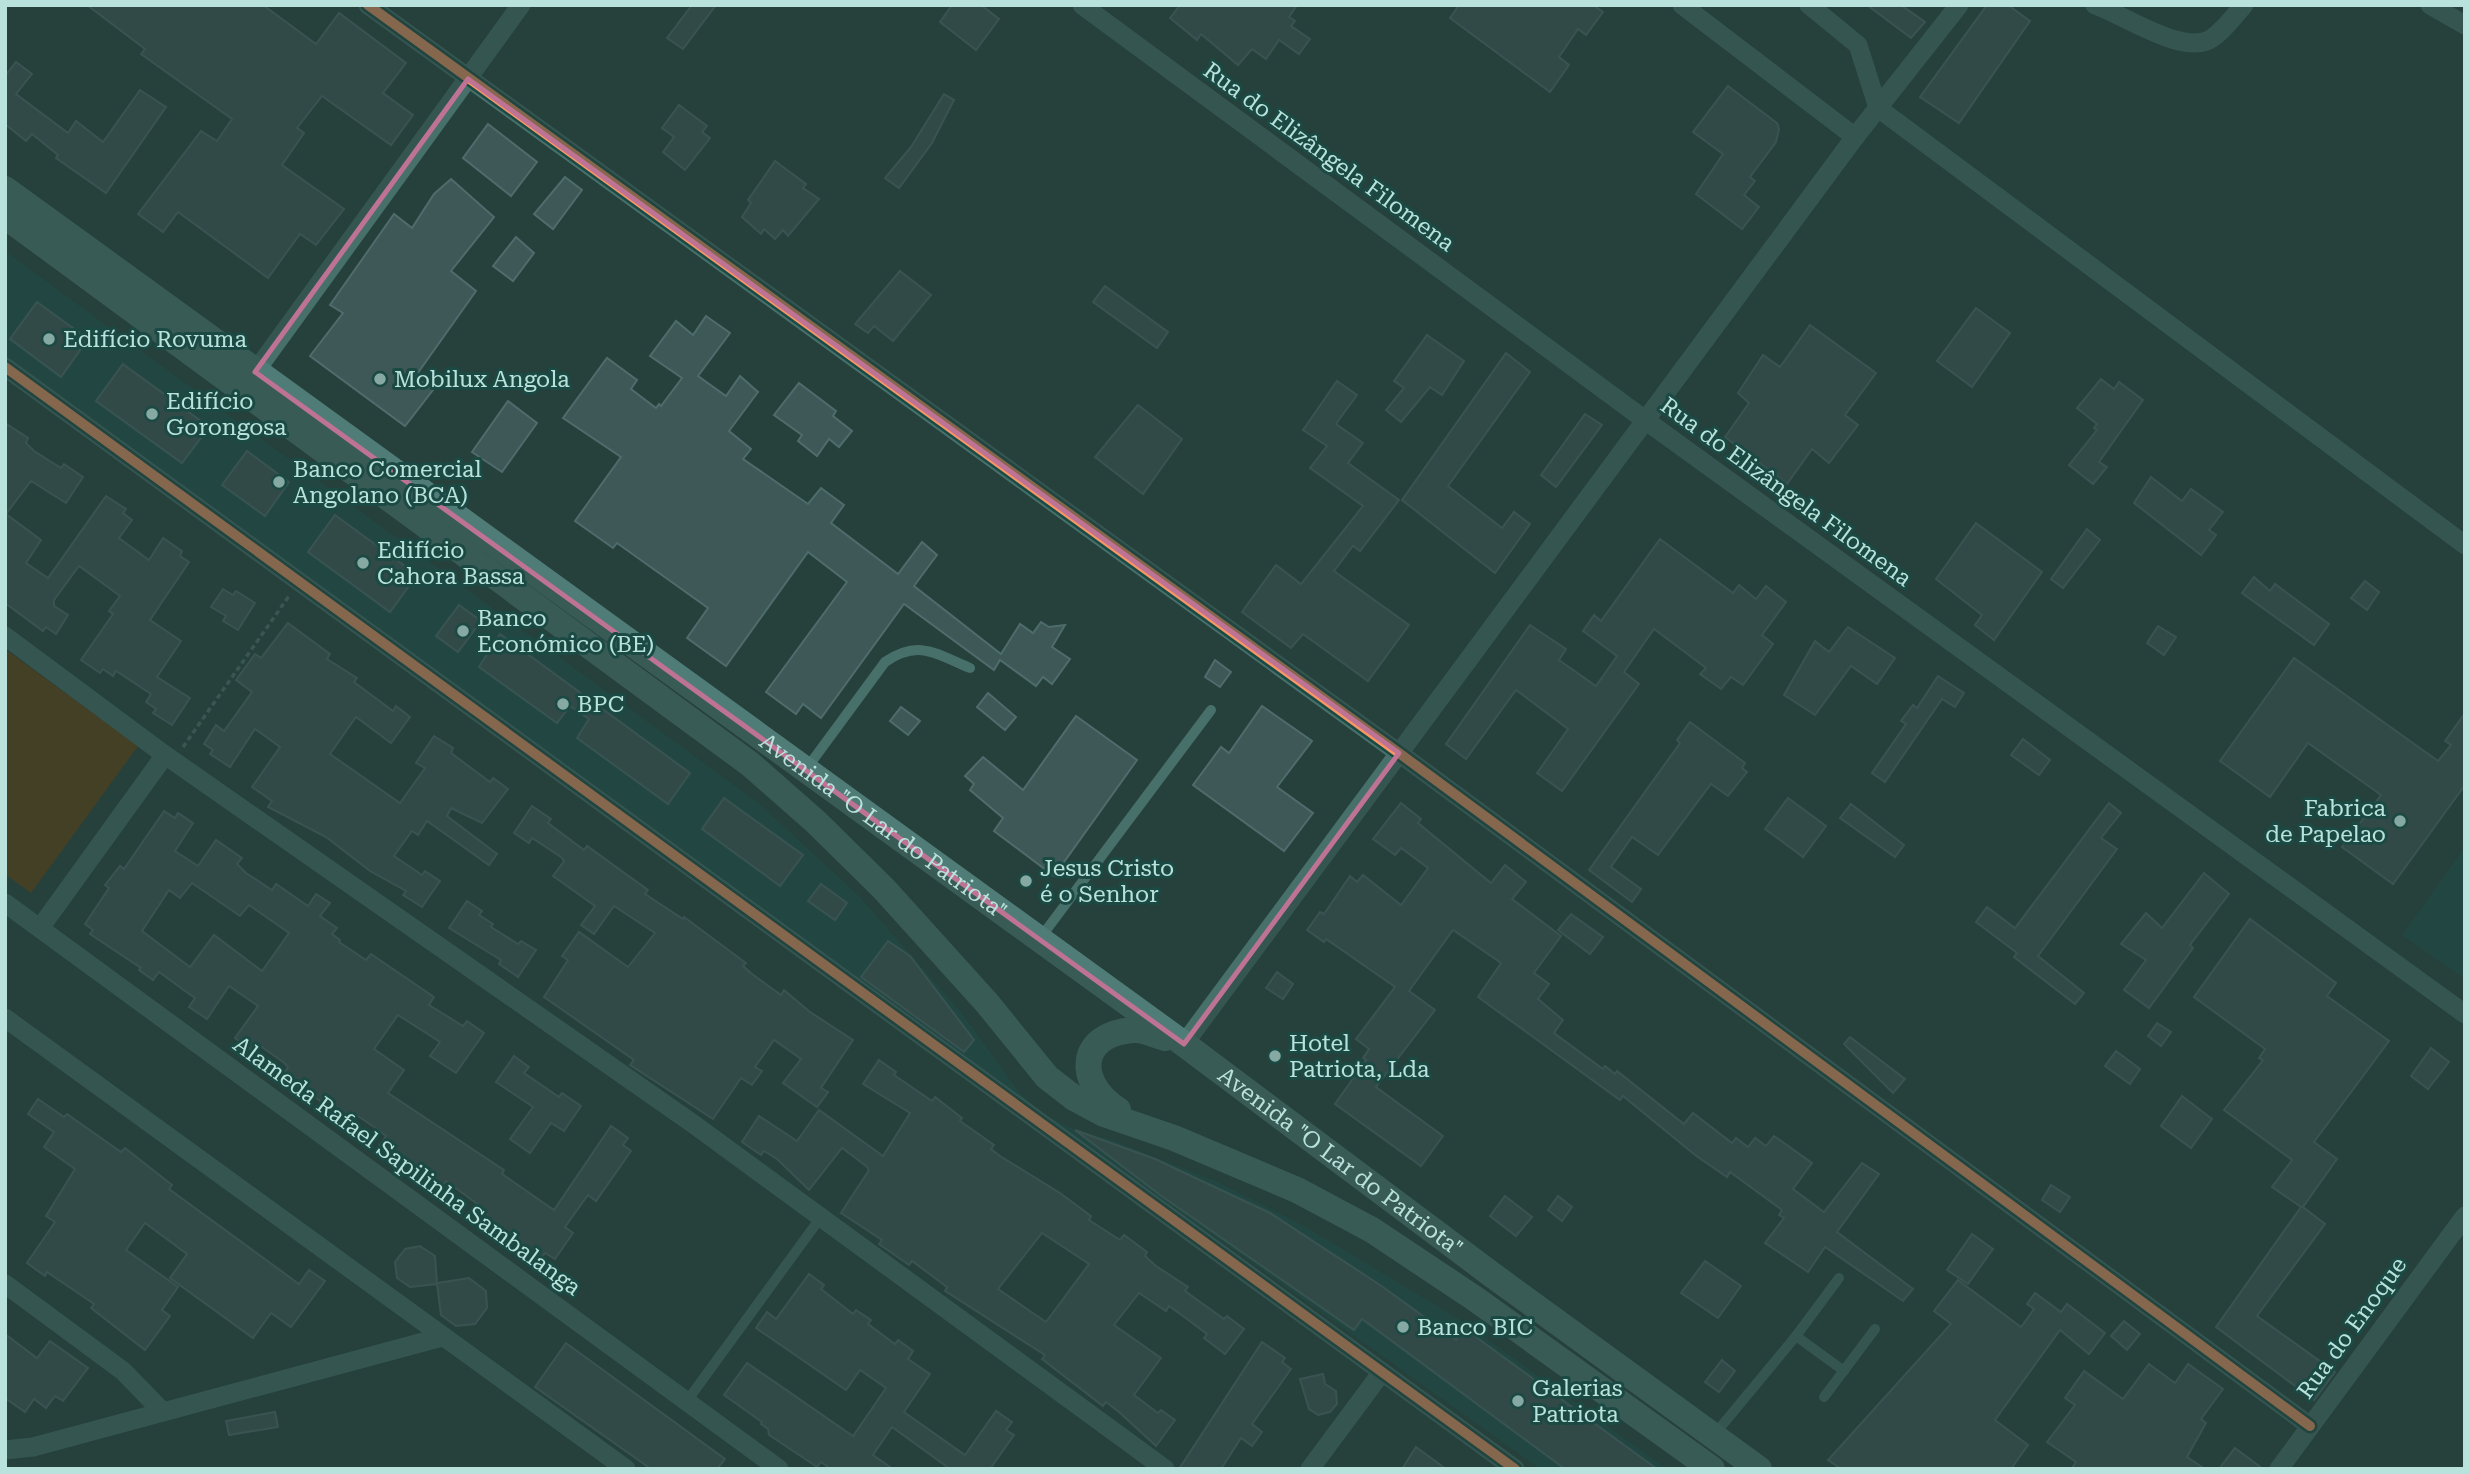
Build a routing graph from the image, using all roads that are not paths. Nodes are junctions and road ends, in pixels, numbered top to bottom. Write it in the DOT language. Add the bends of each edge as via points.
graph roads {
  1 [pos="368,5"];
  2 [pos="522,5"];
  3 [pos="1082,5"];
  4 [pos="1682,5"];
  5 [pos="1810,5"];
  6 [pos="1959,5"];
  7 [pos="2095,5"];
  8 [pos="2244,5"];
  9 [pos="2430,5"];
  10 [pos="2465,25"];
  11 [pos="468,79"];
  12 [pos="1878,108"];
  13 [pos="1855,137"];
  14 [pos="5,189"];
  15 [pos="5,216"];
  16 [pos="5,367"];
  17 [pos="255,372"];
  18 [pos="1645,420"];
  19 [pos="2465,545"];
  20 [pos="5,636"];
  21 [pos="970,668"];
  22 [pos="1211,710"];
  23 [pos="1399,753"];
  24 [pos="169,757"];
  25 [pos="805,771"];
  26 [pos="5,903"];
  27 [pos="40,928"];
  28 [pos="1039,940"];
  29 [pos="2465,1014"];
  30 [pos="5,1018"];
  31 [pos="1184,1044"];
  32 [pos="1174,1138"];
  33 [pos="2465,1216"];
  34 [pos="821,1217"];
  35 [pos="1839,1278"];
  36 [pos="5,1284"];
  37 [pos="1875,1329"];
  38 [pos="1796,1336"];
  39 [pos="442,1337"];
  40 [pos="1382,1371"];
  41 [pos="1844,1371"];
  42 [pos="1824,1397"];
  43 [pos="687,1401"];
  44 [pos="163,1412"];
  45 [pos="2310,1426"];
  46 [pos="1713,1436"];
  47 [pos="5,1450"];
  48 [pos="626,1469"];
  49 [pos="779,1469"];
  50 [pos="1165,1469"];
  51 [pos="1310,1469"];
  52 [pos="1515,1469"];
  53 [pos="1712,1469"];
  54 [pos="1759,1469"];
  55 [pos="2279,1469"];
  1 -- 11 [label="street"];
  2 -- 11 [label="street"];
  3 -- 18 [label="street, Rua do Elizângela Filomena"];
  4 -- 13 [label="street"];
  5 -- 12 [label="street" via="1858,45"];
  6 -- 12 [label="street"];
  7 -- 8 [label="street" via="2174,40 2192,43 2208,40"];
  9 -- 10 [label="street"];
  11 -- 17 [label="street"];
  11 -- 23 [label="street"];
  12 -- 13 [label="street"];
  12 -- 19 [label="street"];
  13 -- 18 [label="street"];
  14 -- 17 [label="main road, Avenida \"O Lar do Patriota\""];
  15 -- 32 [label="main road, Avenida \"O Lar do Patriota\"" via="724,743 816,822 884,889 1047,1077 1104,1114"];
  16 -- 40 [label="street"];
  17 -- 25 [label="main road, Avenida \"O Lar do Patriota\""];
  18 -- 23 [label="street"];
  18 -- 29 [label="street, Rua do Elizângela Filomena"];
  20 -- 24 [label="street"];
  21 -- 25 [label="lane" via="924,649 903,650 885,662"];
  22 -- 28 [label="lane"];
  23 -- 31 [label="street"];
  23 -- 45 [label="street"];
  24 -- 27 [label="street"];
  24 -- 34 [label="street"];
  25 -- 28 [label="main road, Avenida \"O Lar do Patriota\""];
  26 -- 27 [label="street, Alameda Rafael Sapilinha Sambalanga"];
  27 -- 43 [label="street, Alameda Rafael Sapilinha Sambalanga"];
  28 -- 31 [label="main road, Avenida \"O Lar do Patriota\""];
  30 -- 39 [label="street"];
  31 -- 32 [label="main road" via="1137,1030 1125,1031 1097,1042 1088,1060 1088,1079 1097,1094 1115,1109"];
  31 -- 46 [label="main road, Avenida \"O Lar do Patriota\""];
  32 -- 53 [label="main road, Avenida \"O Lar do Patriota\"" via="1297,1190 1372,1230"];
  33 -- 45 [label="street, Rua do Enoque"];
  34 -- 43 [label="lane"];
  34 -- 50 [label="street"];
  35 -- 38 [label="lane"];
  36 -- 44 [label="street" via="123,1371"];
  37 -- 41 [label="lane"];
  38 -- 41 [label="lane"];
  38 -- 46 [label="lane"];
  39 -- 44 [label="street"];
  39 -- 48 [label="street"];
  40 -- 51 [label="street"];
  40 -- 52 [label="street"];
  41 -- 42 [label="lane"];
  43 -- 49 [label="street, Alameda Rafael Sapilinha Sambalanga"];
  44 -- 47 [label="street" via="33,1447"];
  45 -- 55 [label="street, Rua do Enoque"];
  46 -- 54 [label="main road, Avenida \"O Lar do Patriota\""];
}
